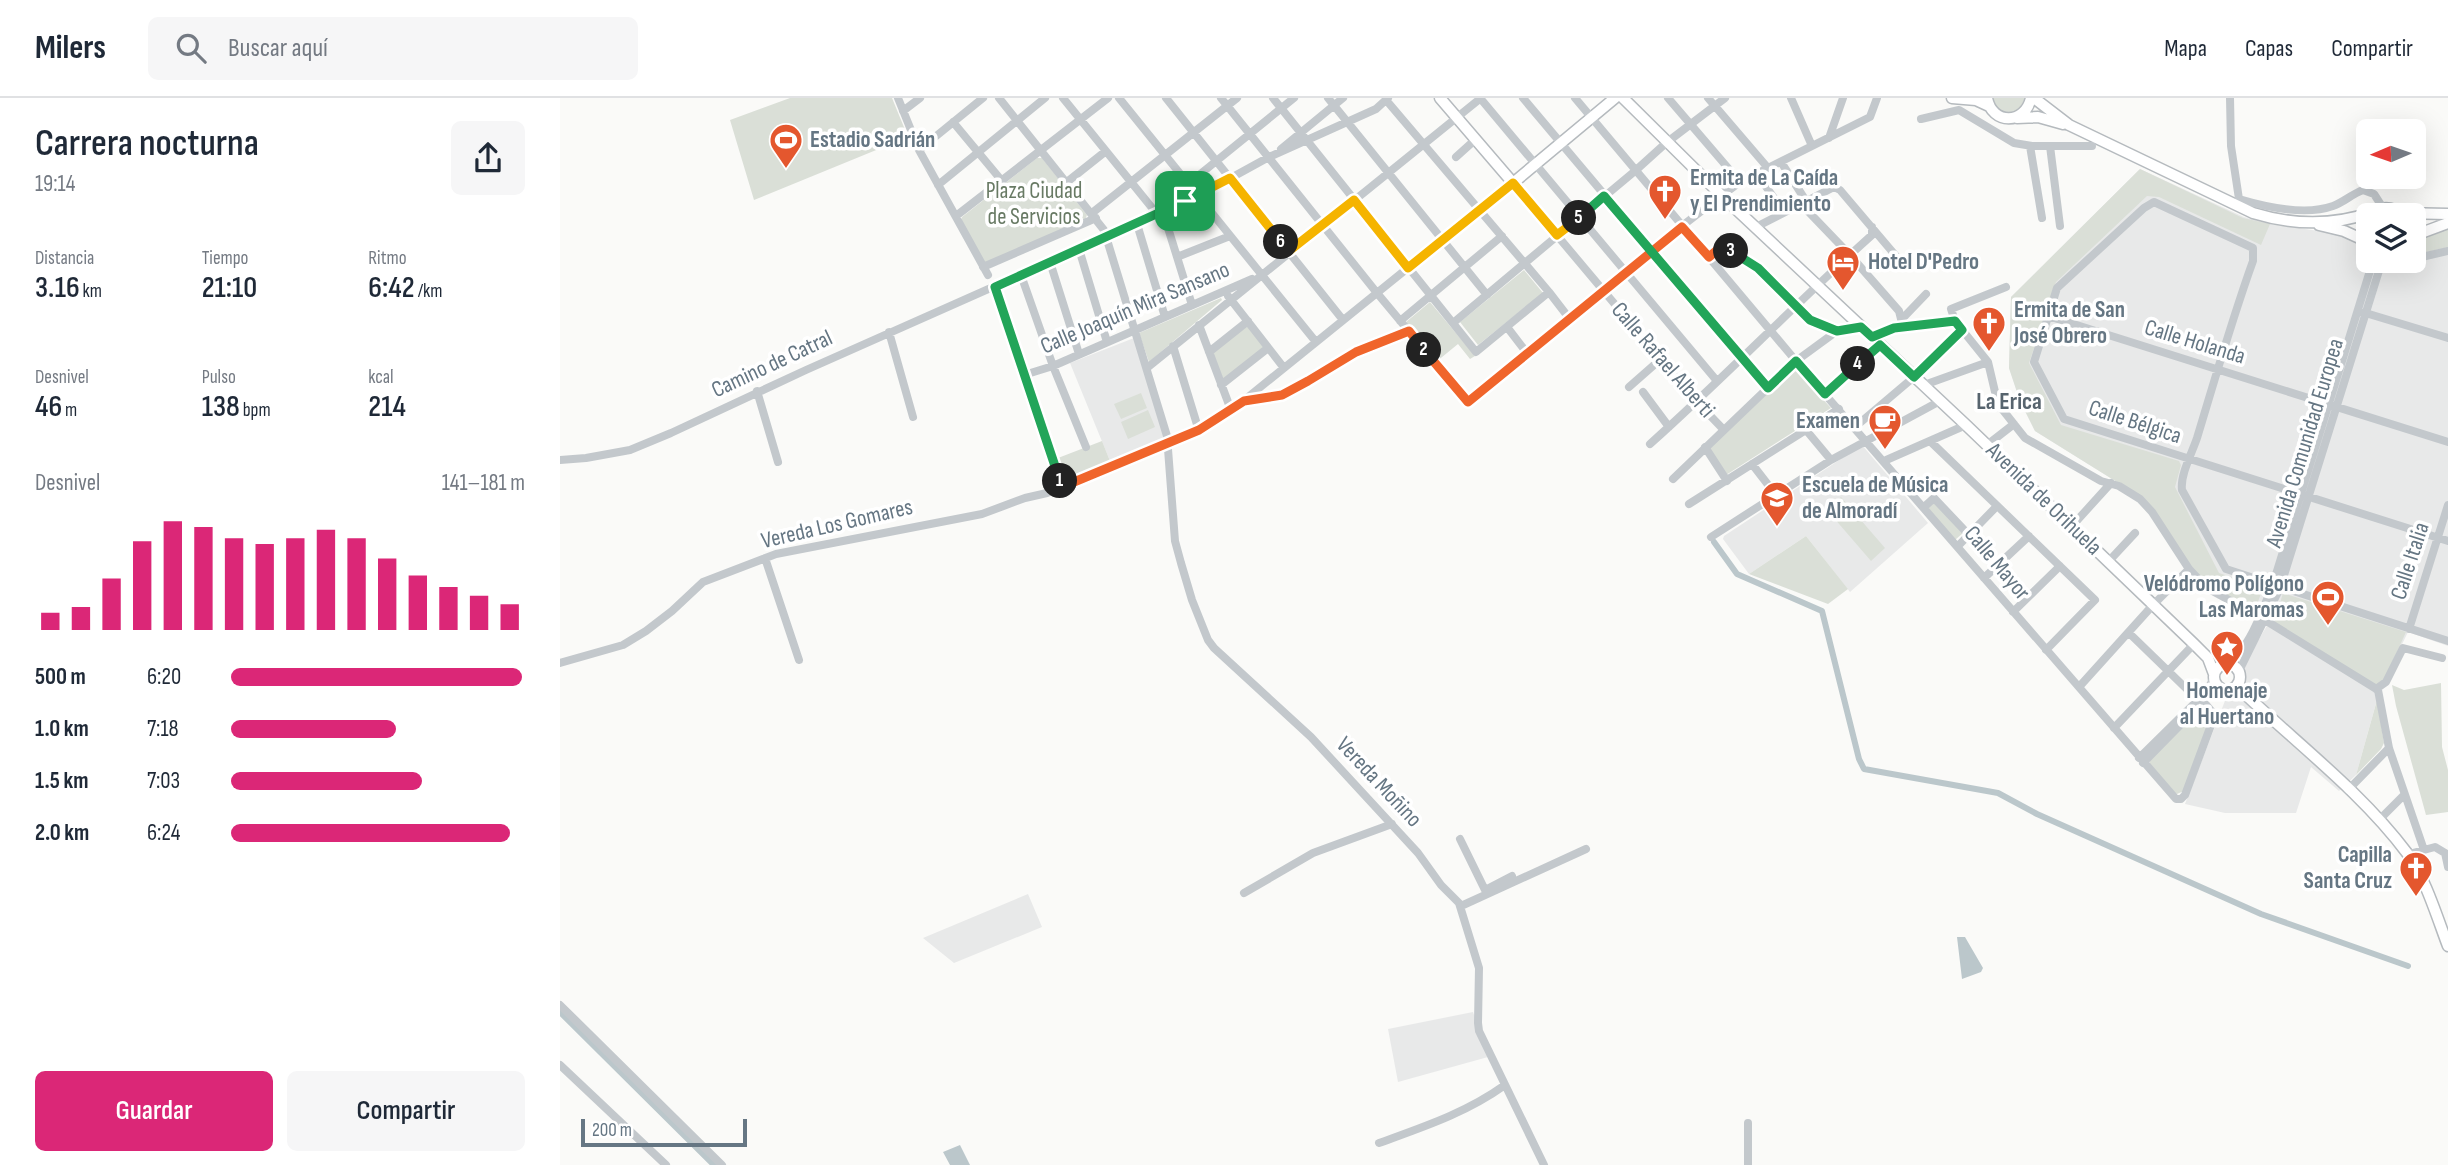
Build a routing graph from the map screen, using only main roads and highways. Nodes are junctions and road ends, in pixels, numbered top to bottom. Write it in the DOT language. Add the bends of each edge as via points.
graph roads {
  1 [pos="1440,98"];
  2 [pos="1615,98"];
  3 [pos="1623,98"];
  4 [pos="1952,98"];
  5 [pos="2032,98"];
  6 [pos="1989,105"];
  7 [pos="2016,118"];
  8 [pos="2069,125"];
  9 [pos="2426,214"];
  10 [pos="2448,214"];
  11 [pos="2356,216"];
  12 [pos="2306,223"];
  13 [pos="2448,223"];
  14 [pos="2426,231"];
  15 [pos="2356,237"];
  16 [pos="2208,659"];
  17 [pos="2225,664"];
  18 [pos="2214,676"];
  19 [pos="2234,683"];
  20 [pos="2448,946"];
  1 -- 2 [label="main road, Calle Rafael Alberti" via="1513,183"];
  3 -- 16 [label="main road, Avenida de Orihuela"];
  4 -- 6 [label="main road"];
  5 -- 7 [label="main road"];
  5 -- 8 [label="main road"];
  6 -- 7 [label="main road" via="2003,118"];
  7 -- 8 [label="main road" via="2038,117"];
  8 -- 12 [label="main road" via="2228,203 2268,218"];
  9 -- 10 [label="main road"];
  11 -- 12 [label="main road"];
  12 -- 15 [label="main road"];
  13 -- 14 [label="main road"];
  16 -- 17 [label="main road, Avenida de Orihuela"];
  16 -- 18 [label="main road, Avenida de Orihuela"];
  17 -- 18 [label="main road"];
  17 -- 19 [label="main road, Avenida de Orihuela" via="2235,666"];
  18 -- 19 [label="main road, Avenida de Orihuela"];
  19 -- 20 [label="main road" via="2409,854"];
}
